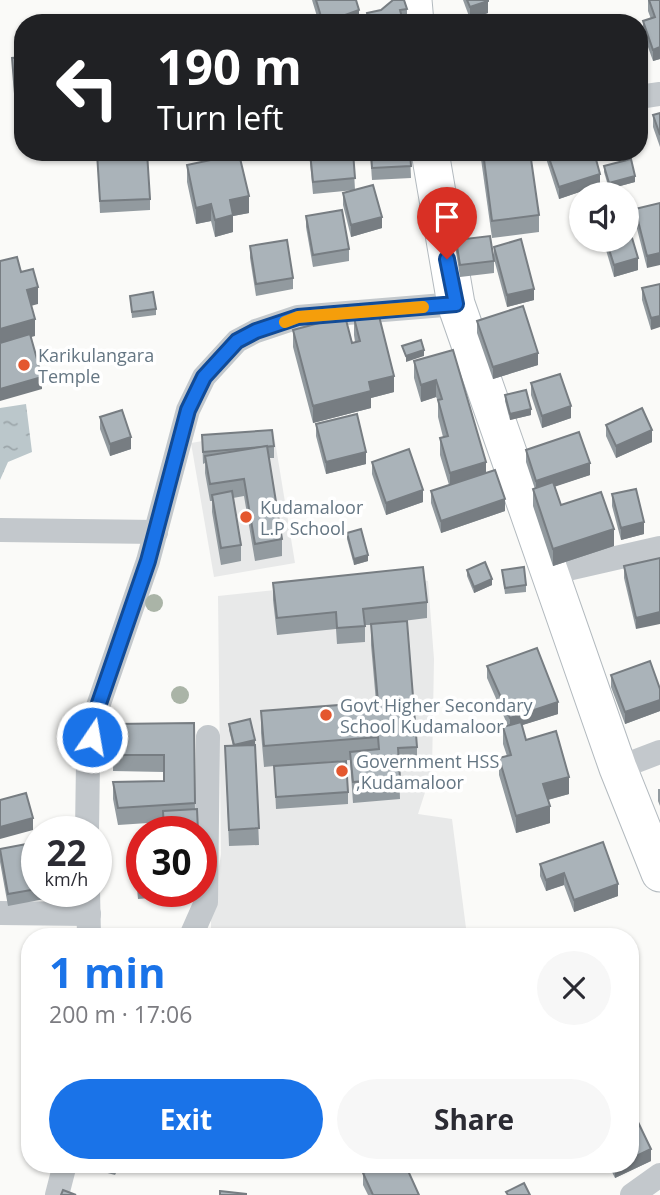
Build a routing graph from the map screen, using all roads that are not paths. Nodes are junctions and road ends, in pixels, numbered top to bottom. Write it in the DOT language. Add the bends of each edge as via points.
graph roads {
  1 [pos="432,161"];
  2 [pos="456,304"];
  3 [pos="0,530"];
  4 [pos="156,532"];
  5 [pos="660,548"];
  6 [pos="550,573"];
  7 [pos="208,737"];
  8 [pos="660,752"];
  9 [pos="618,768"];
  10 [pos="87,816"];
  11 [pos="660,873"];
  12 [pos="0,913"];
  13 [pos="89,914"];
  14 [pos="195,928"];
  15 [pos="63,1173"];
  16 [pos="660,1175"];
  17 [pos="57,1195"];
  18 [pos="632,1195"];
  1 -- 2 [label="main road"];
  2 -- 4 [label="street" via="298,317 237,341 204,377 188,410"];
  2 -- 6 [label="main road"];
  3 -- 4 [label="street"];
  4 -- 10 [label="street" via="96,712 88,762"];
  5 -- 6 [label="street"];
  6 -- 9 [label="main road"];
  7 -- 14 [label="street" via="206,902"];
  8 -- 9 [label="street"];
  9 -- 11 [label="main road"];
  12 -- 13 [label="street"];
  15 -- 17 [label="street"];
  16 -- 18 [label="street"];
}
